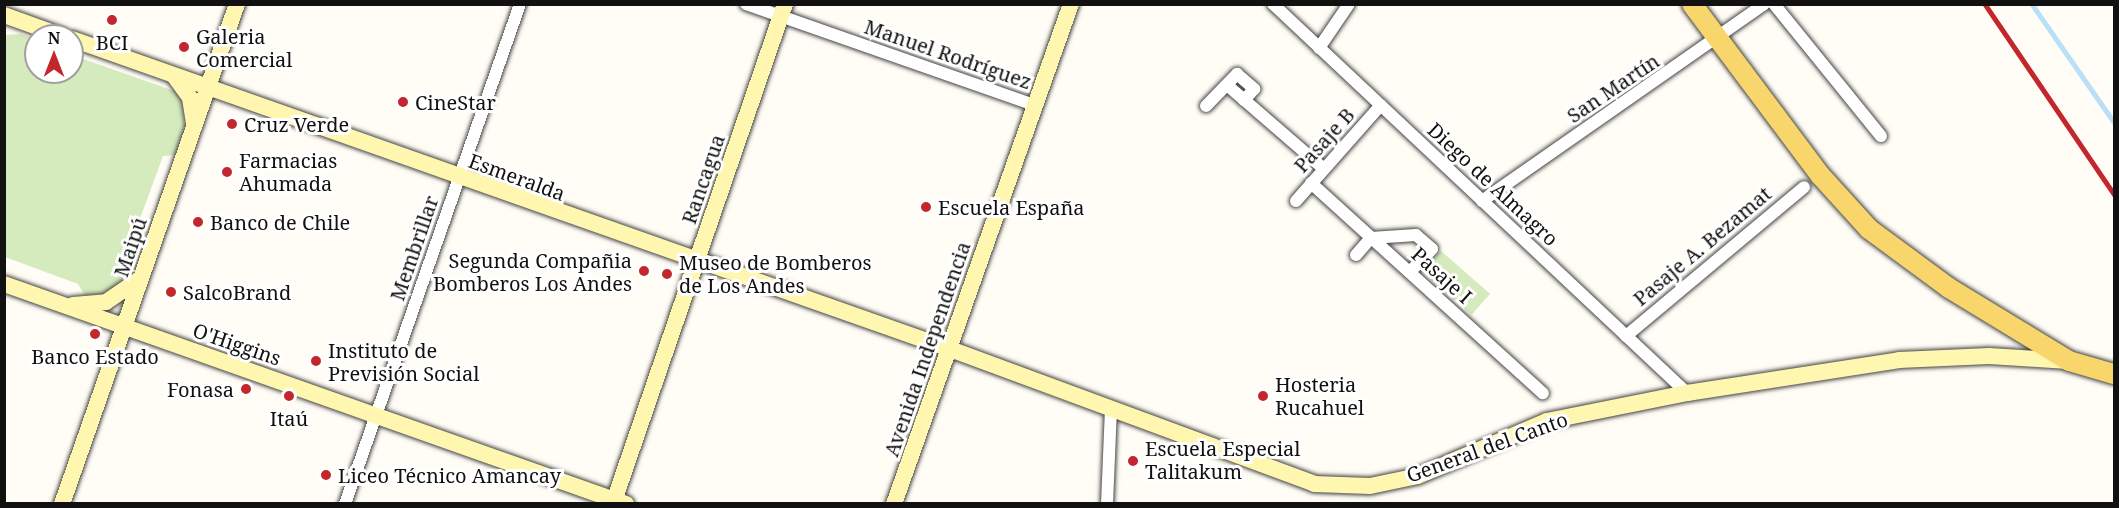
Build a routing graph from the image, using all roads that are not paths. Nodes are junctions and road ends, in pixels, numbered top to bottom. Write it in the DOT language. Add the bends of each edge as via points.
graph roads {
  1 [pos="237,4"];
  2 [pos="520,4"];
  3 [pos="746,4"];
  4 [pos="1071,4"];
  5 [pos="1273,4"];
  6 [pos="1349,4"];
  7 [pos="1692,4"];
  8 [pos="1764,4"];
  9 [pos="1774,4"];
  10 [pos="783,11"];
  11 [pos="4,17"];
  12 [pos="29,24"];
  13 [pos="1716,41"];
  14 [pos="84,43"];
  15 [pos="1319,48"];
  16 [pos="174,76"];
  17 [pos="1227,85"];
  18 [pos="208,88"];
  19 [pos="1244,100"];
  20 [pos="1034,105"];
  21 [pos="1381,105"];
  22 [pos="1206,106"];
  23 [pos="193,130"];
  24 [pos="1881,136"];
  25 [pos="1324,169"];
  26 [pos="459,178"];
  27 [pos="1311,183"];
  28 [pos="1804,187"];
  29 [pos="1296,201"];
  30 [pos="1482,201"];
  31 [pos="1371,238"];
  32 [pos="1356,255"];
  33 [pos="696,263"];
  34 [pos="1410,272"];
  35 [pos="143,275"];
  36 [pos="4,284"];
  37 [pos="63,305"];
  38 [pos="124,326"];
  39 [pos="1626,336"];
  40 [pos="950,349"];
  41 [pos="2069,361"];
  42 [pos="2115,374"];
  43 [pos="1543,393"];
  44 [pos="1687,393"];
  45 [pos="1111,409"];
  46 [pos="376,415"];
  47 [pos="618,502"];
  48 [pos="62,504"];
  49 [pos="345,504"];
  50 [pos="894,504"];
  51 [pos="1107,504"];
  1 -- 18 [label="main road, Maipú"];
  2 -- 26 [label="street, Membrillar"];
  3 -- 10 [label="street, Manuel Rodríguez"];
  4 -- 20 [label="main road, Avenida Independencia"];
  5 -- 15 [label="street, Diego de Almagro"];
  6 -- 15 [label="street"];
  7 -- 13 [label="main road"];
  8 -- 13 [label="street, San Martín"];
  9 -- 24 [label="street"];
  10 -- 20 [label="street, Manuel Rodríguez"];
  10 -- 33 [label="main road, Rancagua"];
  11 -- 12 [label="main road"];
  13 -- 30 [label="street, San Martín"];
  13 -- 41 [label="main road" via="1869,230 1949,288"];
  14 -- 16 [label="main road, Esmeralda"];
  15 -- 21 [label="street, Diego de Almagro"];
  16 -- 18 [label="main road, Esmeralda"];
  16 -- 23 [label="main road" via="193,105"];
  17 -- 19 [label="street"];
  17 -- 19 [label="street" via="1237,74 1254,89"];
  17 -- 22 [label="street"];
  18 -- 23 [label="main road, Maipú"];
  18 -- 26 [label="main road, Esmeralda"];
  19 -- 25 [label="street"];
  20 -- 40 [label="main road, Avenida Independencia"];
  21 -- 25 [label="street, Pasaje B"];
  21 -- 30 [label="street, Diego de Almagro"];
  23 -- 35 [label="main road, Maipú"];
  25 -- 27 [label="street, Pasaje B"];
  26 -- 33 [label="main road, Esmeralda"];
  26 -- 46 [label="street, Membrillar"];
  27 -- 29 [label="street, Pasaje B"];
  27 -- 31 [label="street, Pasaje I"];
  28 -- 39 [label="street, Pasaje A. Bezamat"];
  30 -- 39 [label="street, Diego de Almagro"];
  31 -- 32 [label="street"];
  31 -- 34 [label="street, Pasaje I"];
  31 -- 34 [label="street, Pasaje I" via="1416,236 1432,249"];
  33 -- 40 [label="main road, Esmeralda"];
  33 -- 47 [label="main road, Rancagua"];
  34 -- 43 [label="street, Pasaje I"];
  35 -- 37 [label="main road" via="106,303"];
  35 -- 38 [label="main road, Maipú"];
  36 -- 37 [label="main road, O'Higgins"];
  37 -- 38 [label="main road, O'Higgins"];
  38 -- 46 [label="main road, O'Higgins"];
  38 -- 48 [label="main road, Maipú"];
  39 -- 44 [label="street, Diego de Almagro"];
  40 -- 45 [label="main road, General del Canto"];
  40 -- 50 [label="main road, Avenida Independencia"];
  41 -- 42 [label="main road, General del Canto"];
  41 -- 44 [label="main road, General del Canto" via="1989,356 1899,360"];
  44 -- 45 [label="main road, General del Canto" via="1547,421 1418,476 1370,486 1314,484"];
  45 -- 51 [label="street"];
  46 -- 47 [label="main road, O'Higgins"];
  46 -- 49 [label="street, Membrillar"];
}
